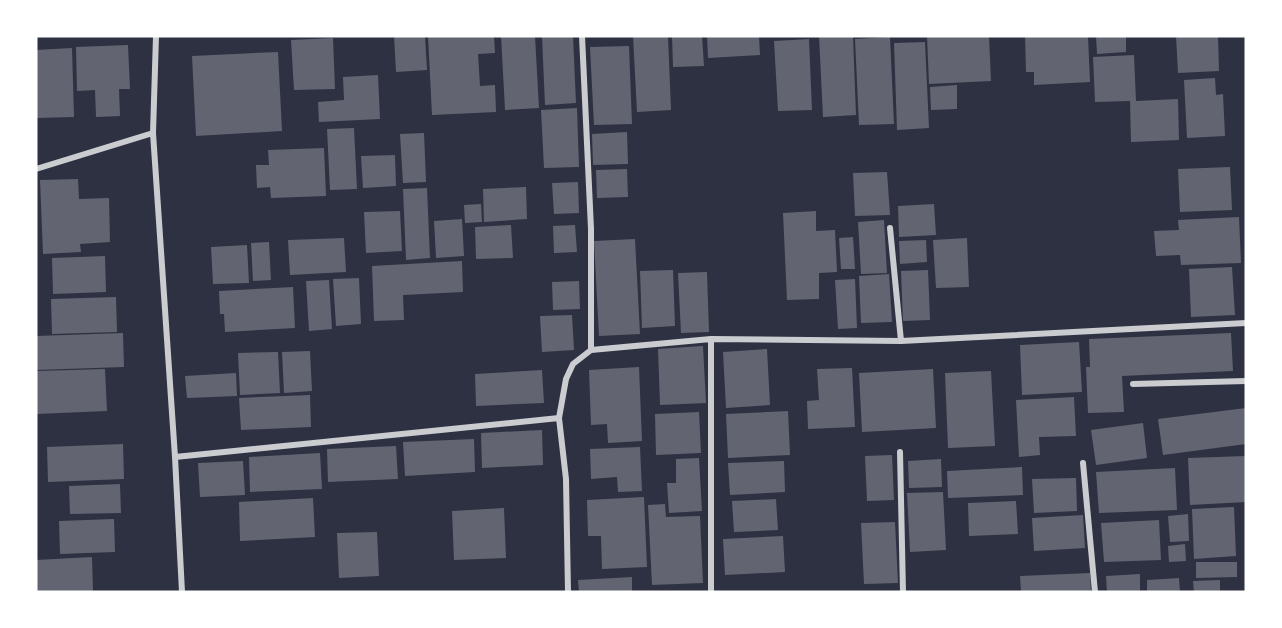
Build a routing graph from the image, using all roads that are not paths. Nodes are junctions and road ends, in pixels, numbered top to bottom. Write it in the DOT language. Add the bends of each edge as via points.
graph roads {
  1 [pos="156,36"];
  2 [pos="582,36"];
  3 [pos="153,133"];
  4 [pos="36,169"];
  5 [pos="890,228"];
  6 [pos="1246,323"];
  7 [pos="711,339"];
  8 [pos="901,341"];
  9 [pos="591,350"];
  10 [pos="1246,381"];
  11 [pos="1133,384"];
  12 [pos="559,418"];
  13 [pos="900,452"];
  14 [pos="176,457"];
  15 [pos="1083,463"];
  16 [pos="182,592"];
  17 [pos="568,592"];
  18 [pos="711,592"];
  19 [pos="903,592"];
  20 [pos="1095,592"];
  1 -- 3 [label="street"];
  2 -- 9 [label="street" via="591,229"];
  3 -- 4 [label="street"];
  3 -- 14 [label="street"];
  5 -- 8 [label="street"];
  6 -- 8 [label="street"];
  7 -- 8 [label="street"];
  7 -- 9 [label="street"];
  7 -- 18 [label="street"];
  9 -- 12 [label="street" via="573,364 566,379"];
  10 -- 11 [label="street"];
  12 -- 14 [label="street"];
  12 -- 17 [label="street" via="566,479"];
  13 -- 19 [label="street"];
  14 -- 16 [label="street"];
  15 -- 20 [label="street"];
}
